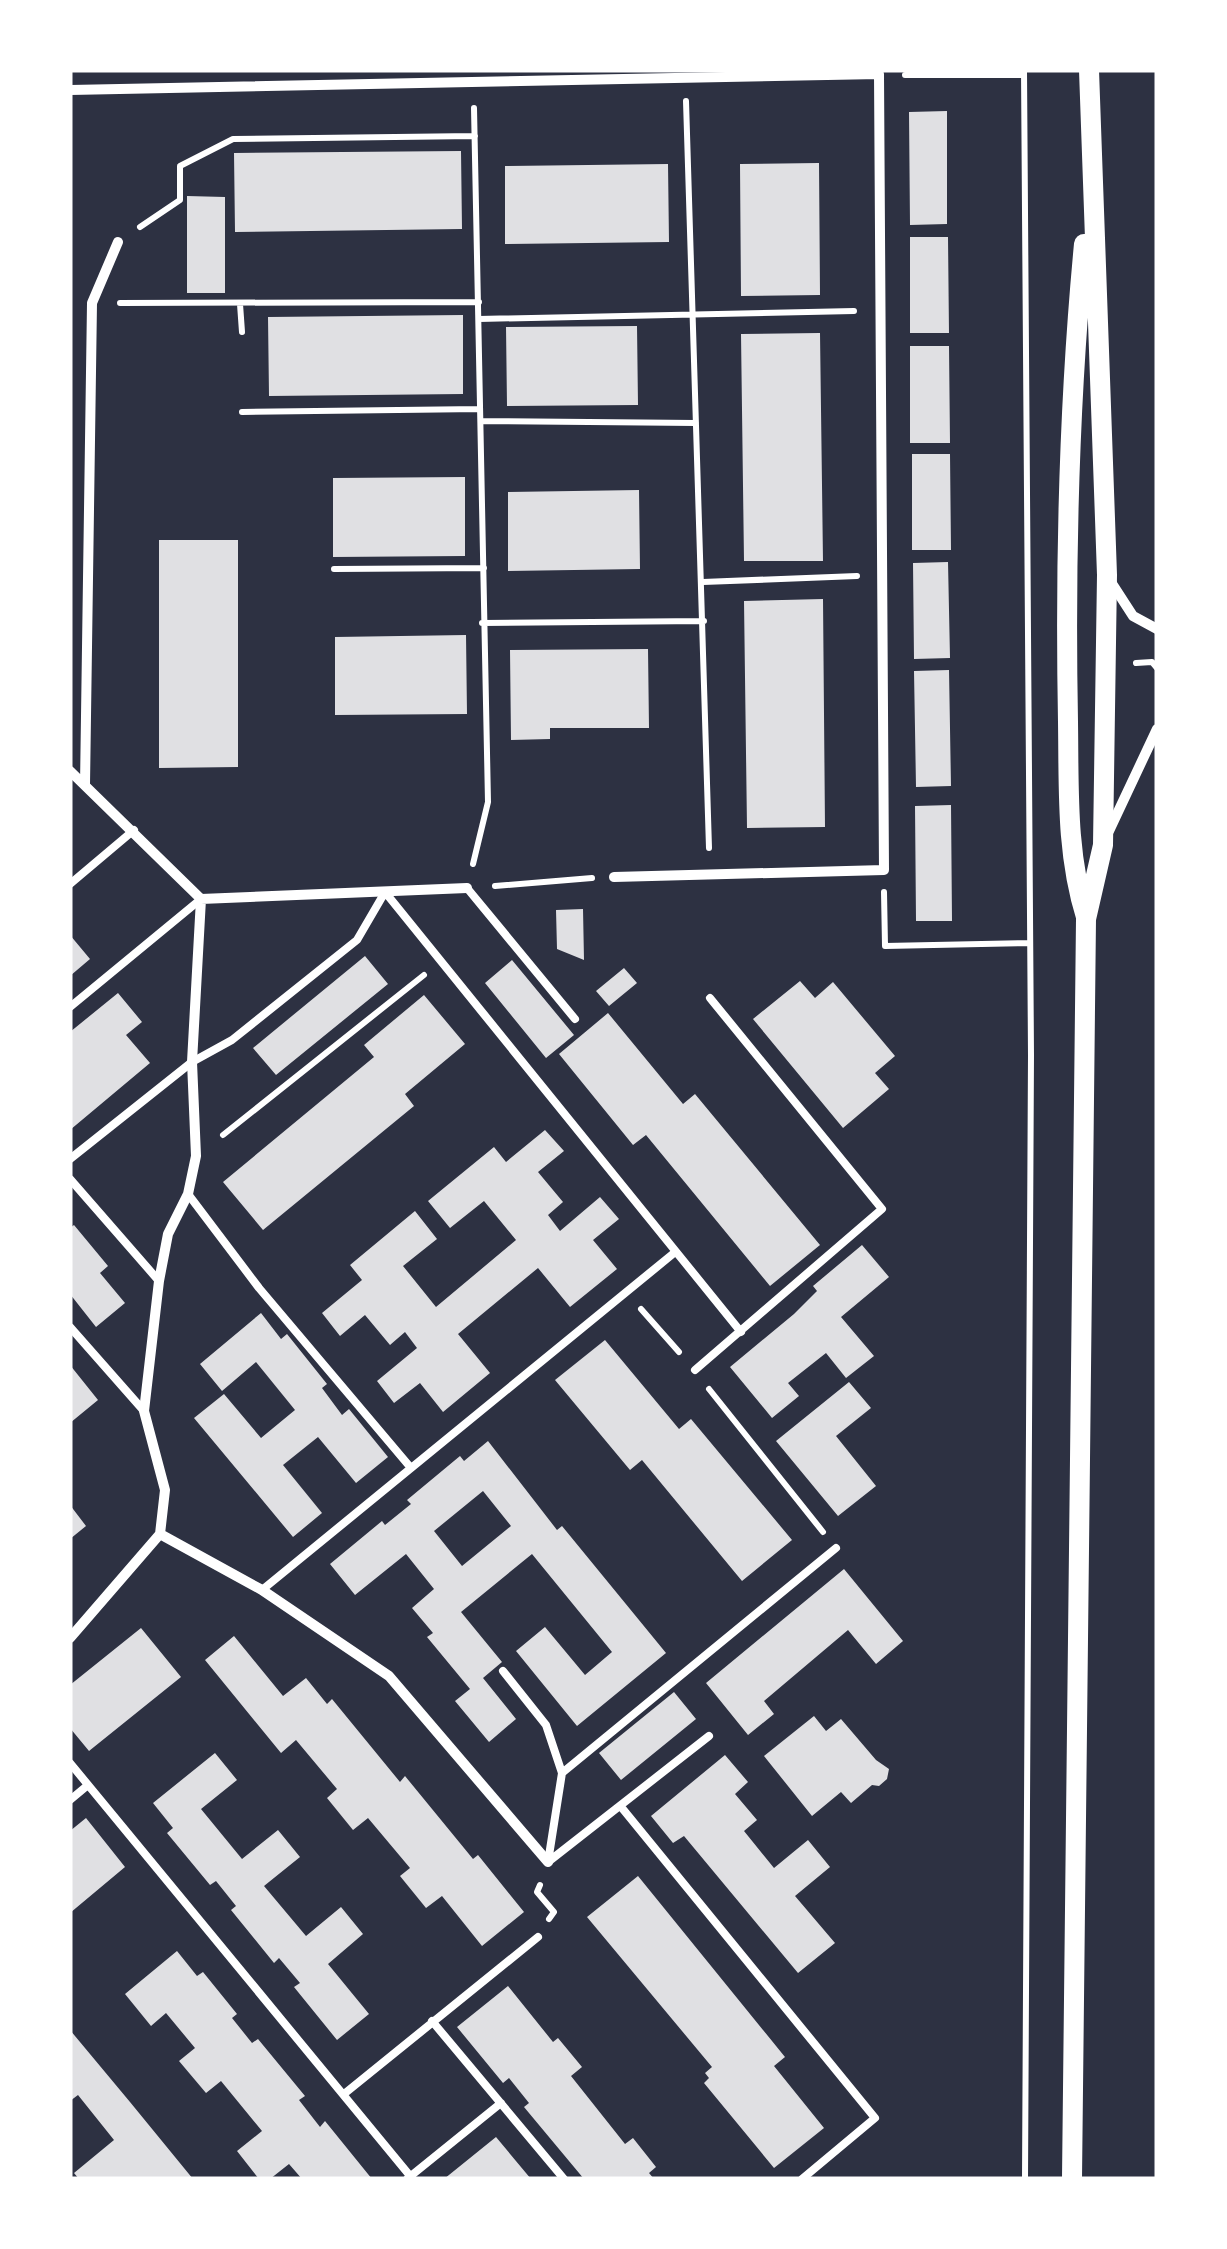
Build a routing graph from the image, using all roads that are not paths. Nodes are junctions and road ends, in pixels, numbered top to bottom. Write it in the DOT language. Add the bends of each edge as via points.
graph roads {
  1 [pos="1089,70"];
  2 [pos="70,90"];
  3 [pos="1092,163"];
  4 [pos="118,242"];
  5 [pos="1107,576"];
  6 [pos="1157,629"];
  7 [pos="1157,729"];
  8 [pos="70,771"];
  9 [pos="85,785"];
  10 [pos="134,830"];
  11 [pos="1103,845"];
  12 [pos="614,877"];
  13 [pos="70,884"];
  14 [pos="467,888"];
  15 [pos="386,892"];
  16 [pos="201,899"];
  17 [pos="1086,919"];
  18 [pos="710,998"];
  19 [pos="70,1008"];
  20 [pos="576,1020"];
  21 [pos="192,1062"];
  22 [pos="70,1159"];
  23 [pos="70,1179"];
  24 [pos="188,1194"];
  25 [pos="674,1253"];
  26 [pos="159,1281"];
  27 [pos="70,1327"];
  28 [pos="741,1332"];
  29 [pos="694,1370"];
  30 [pos="144,1411"];
  31 [pos="411,1468"];
  32 [pos="160,1534"];
  33 [pos="836,1548"];
  34 [pos="262,1590"];
  35 [pos="70,1616"];
  36 [pos="80,1627"];
  37 [pos="70,1638"];
  38 [pos="503,1672"];
  39 [pos="709,1736"];
  40 [pos="70,1763"];
  41 [pos="562,1773"];
  42 [pos="88,1785"];
  43 [pos="70,1800"];
  44 [pos="622,1808"];
  45 [pos="548,1862"];
  46 [pos="538,1937"];
  47 [pos="432,2021"];
  48 [pos="344,2094"];
  49 [pos="502,2103"];
  50 [pos="409,2178"];
  51 [pos="564,2179"];
  52 [pos="802,2179"];
  53 [pos="1072,2179"];
  1 -- 3 [label="main road"];
  2 -- 12 [label="street" via="879,74 884,870"];
  3 -- 5 [label="main road"];
  3 -- 17 [label="main road" via="1072,372 1067,666 1071,871"];
  4 -- 9 [label="street" via="92,303"];
  5 -- 6 [label="street" via="1133,616"];
  5 -- 11 [label="main road"];
  7 -- 11 [label="street"];
  8 -- 9 [label="street"];
  9 -- 10 [label="street"];
  10 -- 13 [label="lane"];
  10 -- 16 [label="street"];
  11 -- 17 [label="main road"];
  14 -- 15 [label="street"];
  14 -- 20 [label="lane"];
  15 -- 16 [label="street"];
  15 -- 21 [label="lane" via="357,940 232,1040"];
  15 -- 25 [label="lane"];
  16 -- 19 [label="lane"];
  16 -- 21 [label="street"];
  17 -- 53 [label="main road"];
  18 -- 28 [label="lane" via="882,1209"];
  21 -- 22 [label="lane"];
  21 -- 24 [label="street" via="196,1156"];
  23 -- 26 [label="lane"];
  24 -- 26 [label="street" via="168,1234"];
  24 -- 31 [label="lane"];
  25 -- 28 [label="lane"];
  25 -- 31 [label="lane"];
  26 -- 30 [label="street"];
  27 -- 30 [label="lane"];
  28 -- 29 [label="lane"];
  30 -- 32 [label="street" via="164,1490"];
  31 -- 34 [label="lane"];
  32 -- 34 [label="street"];
  32 -- 36 [label="street"];
  33 -- 41 [label="lane"];
  34 -- 45 [label="street" via="389,1676"];
  35 -- 36 [label="lane"];
  36 -- 37 [label="street"];
  38 -- 41 [label="lane" via="546,1725"];
  39 -- 44 [label="lane"];
  40 -- 42 [label="lane"];
  41 -- 45 [label="lane"];
  42 -- 43 [label="lane"];
  42 -- 48 [label="lane"];
  44 -- 45 [label="lane"];
  44 -- 52 [label="lane" via="875,2118"];
  46 -- 47 [label="lane"];
  47 -- 48 [label="lane"];
  47 -- 49 [label="lane"];
  48 -- 50 [label="lane"];
  49 -- 50 [label="lane"];
  49 -- 51 [label="lane"];
}
